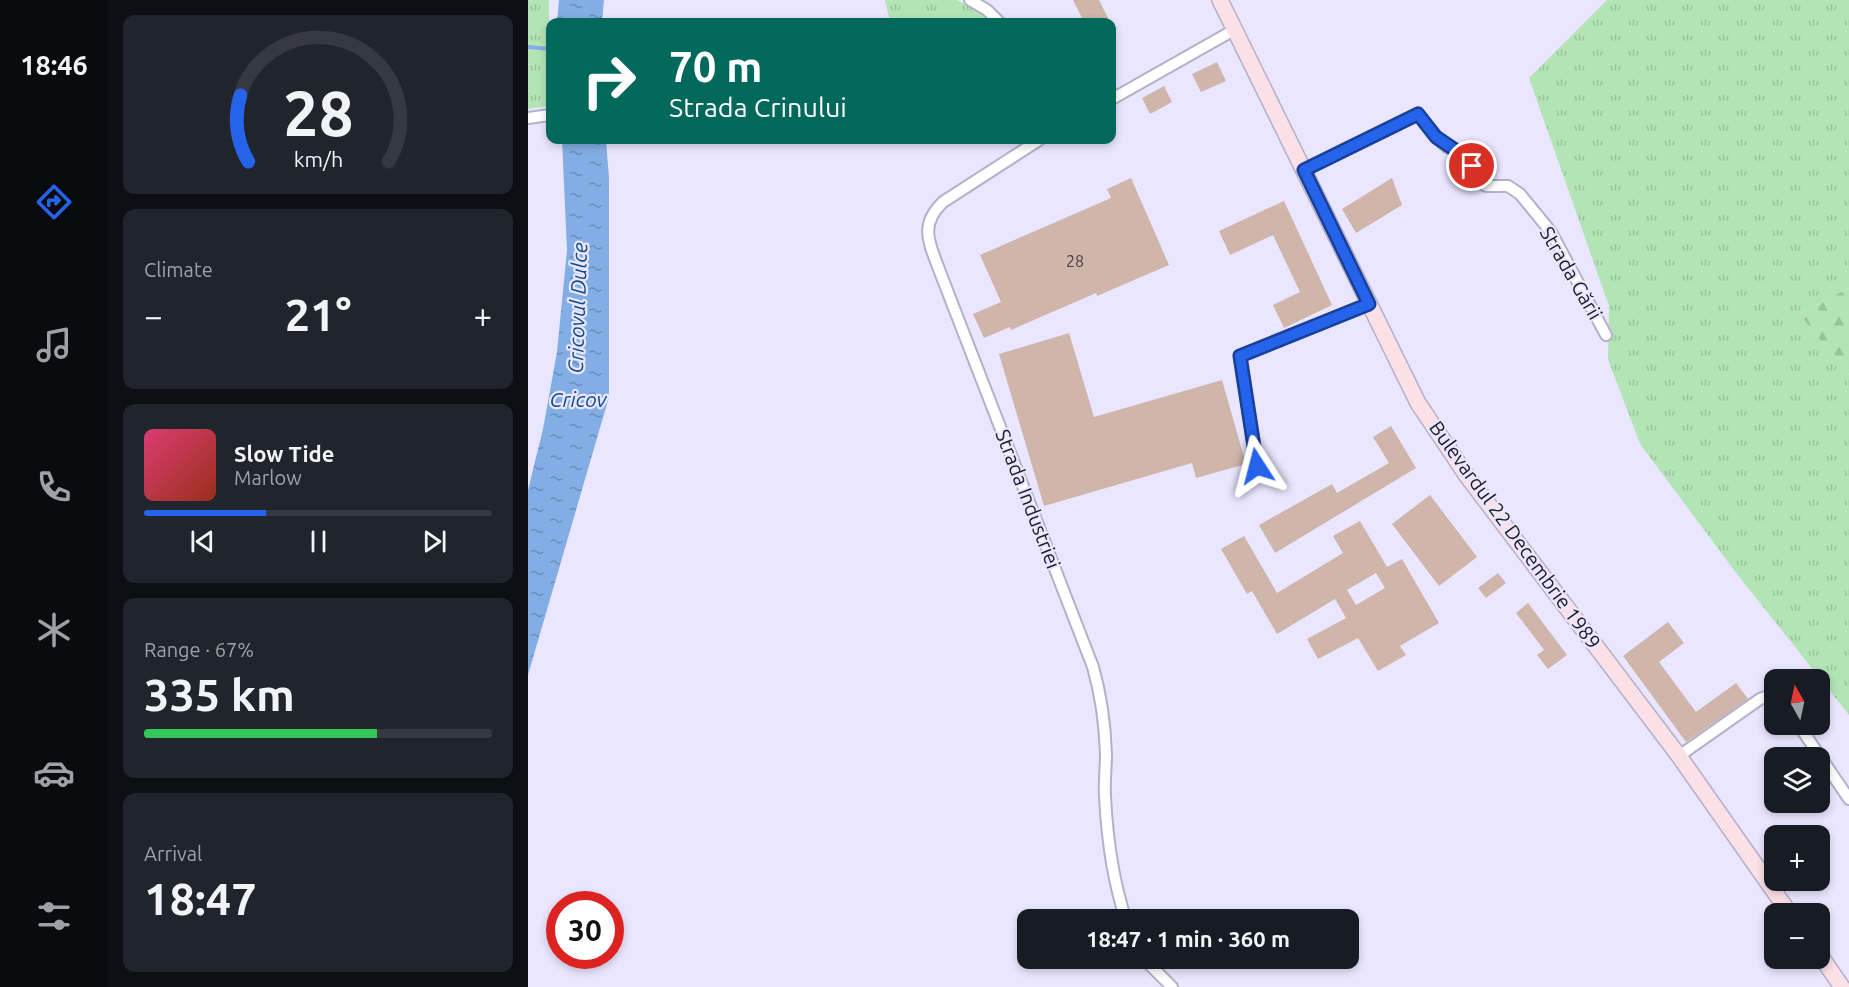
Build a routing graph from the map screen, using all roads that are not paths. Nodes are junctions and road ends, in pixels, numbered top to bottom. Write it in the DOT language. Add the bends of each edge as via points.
graph roads {
  1 [pos="970,0"];
  2 [pos="1220,0"];
  3 [pos="995,18"];
  4 [pos="1234,30"];
  5 [pos="1116,97"];
  6 [pos="546,116"];
  7 [pos="528,118"];
  8 [pos="1033,144"];
  9 [pos="1304,170"];
  10 [pos="1369,304"];
  11 [pos="1606,335"];
  12 [pos="1257,466"];
  13 [pos="1764,698"];
  14 [pos="1805,735"];
  15 [pos="1679,756"];
  16 [pos="1849,799"];
  17 [pos="1782,903"];
  18 [pos="1123,909"];
  19 [pos="1154,969"];
  20 [pos="1830,969"];
  21 [pos="1172,987"];
  22 [pos="1842,987"];
  1 -- 3 [label="street"];
  2 -- 4 [label="main road, Bulevardul 22 Decembrie 1989"];
  4 -- 5 [label="street"];
  4 -- 9 [label="main road, Bulevardul 22 Decembrie 1989"];
  6 -- 7 [label="street"];
  8 -- 18 [label="street, Strada Industriei" via="943,202 932,212 928,232 1093,667 1103,711 1108,830"];
  9 -- 10 [label="main road, Bulevardul 22 Decembrie 1989"];
  9 -- 11 [label="street, Strada Gării" via="1418,114 1436,137 1472,166 1479,182 1486,186 1508,186 1520,194 1551,232"];
  10 -- 12 [label="street" via="1240,356"];
  10 -- 15 [label="main road, Bulevardul 22 Decembrie 1989" via="1419,403 1451,454"];
  13 -- 15 [label="street"];
  14 -- 16 [label="street"];
  15 -- 17 [label="main road, Bulevardul 22 Decembrie 1989"];
  19 -- 21 [label="street"];
  20 -- 22 [label="main road"];
}
